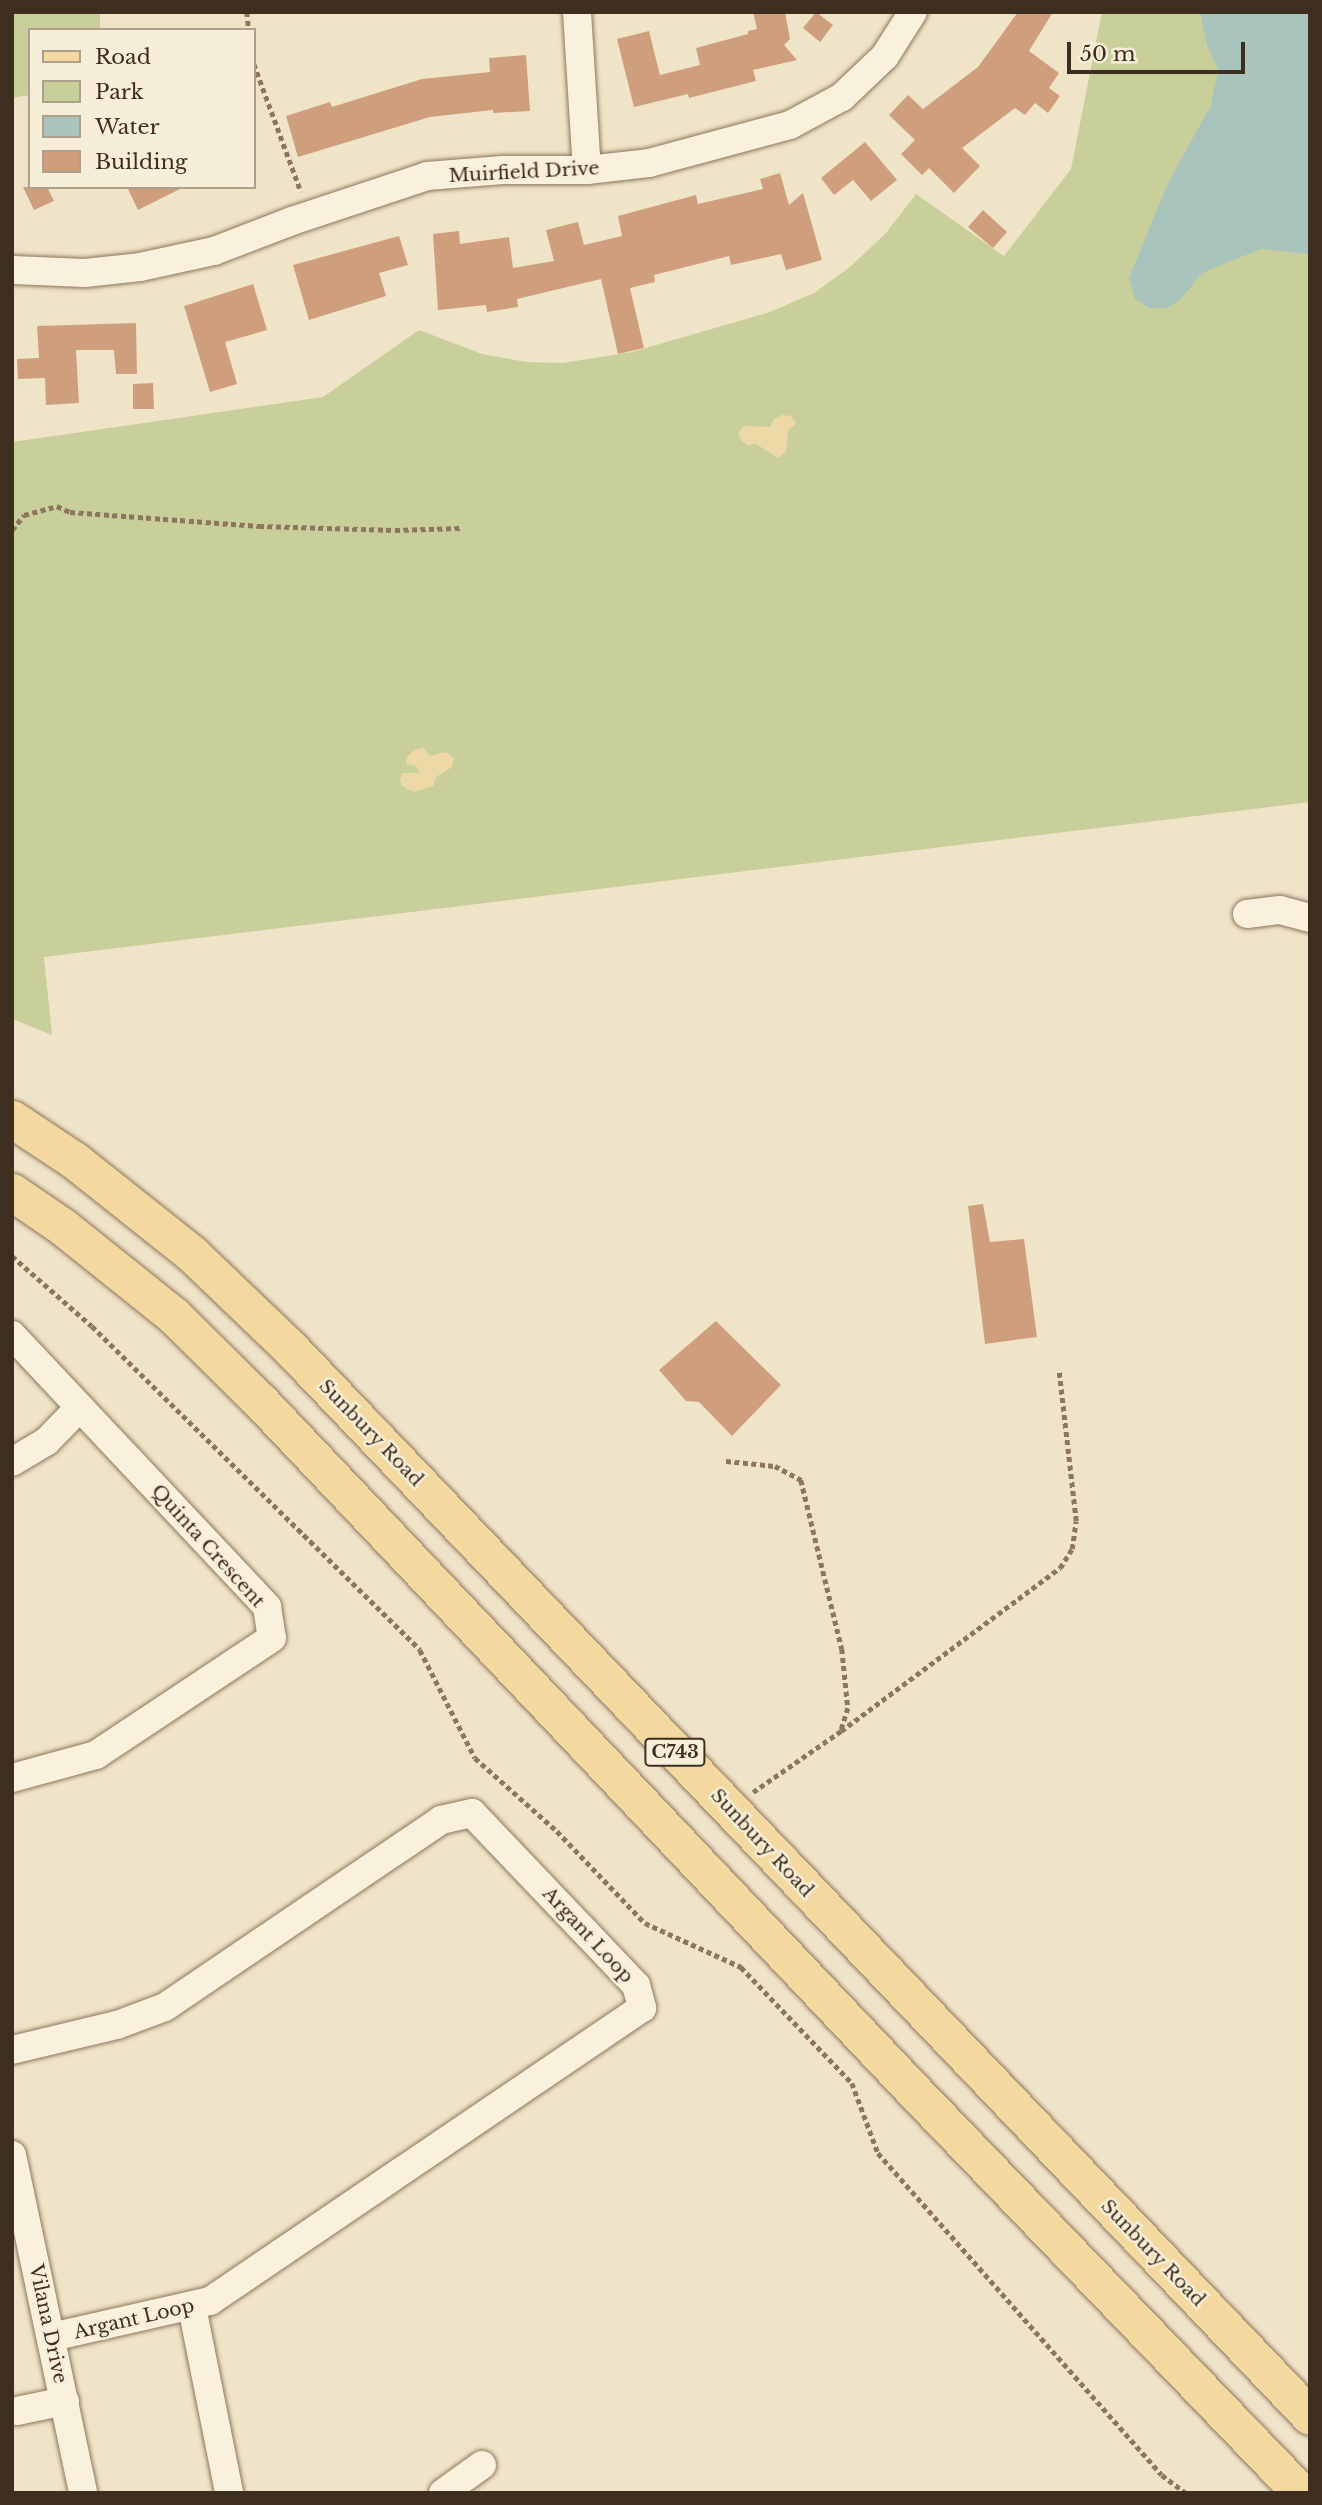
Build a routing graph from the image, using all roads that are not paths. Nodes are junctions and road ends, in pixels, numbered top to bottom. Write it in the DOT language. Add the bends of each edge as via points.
graph roads {
  1 [pos="577,12"];
  2 [pos="913,12"];
  3 [pos="587,170"];
  4 [pos="13,270"];
  5 [pos="1247,915"];
  6 [pos="1310,918"];
  7 [pos="12,1119"];
  8 [pos="12,1192"];
  9 [pos="12,1335"];
  10 [pos="80,1407"];
  11 [pos="12,1462"];
  12 [pos="12,1778"];
  13 [pos="12,2050"];
  14 [pos="12,2155"];
  15 [pos="192,2307"];
  16 [pos="52,2337"];
  17 [pos="65,2402"];
  18 [pos="17,2410"];
  19 [pos="1310,2416"];
  20 [pos="482,2465"];
  21 [pos="83,2493"];
  22 [pos="229,2493"];
  23 [pos="443,2493"];
  24 [pos="1301,2493"];
  1 -- 3 [label="street"];
  2 -- 3 [label="street, Muirfield Drive" via="886,56 842,97 790,125 649,163"];
  3 -- 4 [label="street, Muirfield Drive" via="427,176 214,251 140,267 85,272"];
  5 -- 6 [label="street" via="1280,910"];
  7 -- 19 [label="main road, Sunbury Road / C743" via="74,1160 192,1254 292,1350"];
  8 -- 24 [label="main road, C743" via="174,1316 261,1402"];
  9 -- 10 [label="street, Quinta Crescent"];
  10 -- 11 [label="street" via="47,1441"];
  10 -- 12 [label="street, Quinta Crescent" via="267,1607 272,1638 96,1755"];
  13 -- 15 [label="street, Argant Loop" via="117,2025 165,2007 441,1820 472,1813 636,1985 642,2008 210,2301"];
  14 -- 16 [label="street, Vilana Drive"];
  15 -- 16 [label="street, Argant Loop"];
  15 -- 22 [label="street"];
  16 -- 17 [label="street, Vilana Drive"];
  17 -- 18 [label="street"];
  17 -- 21 [label="street, Vilana Drive"];
  20 -- 23 [label="street"];
}
